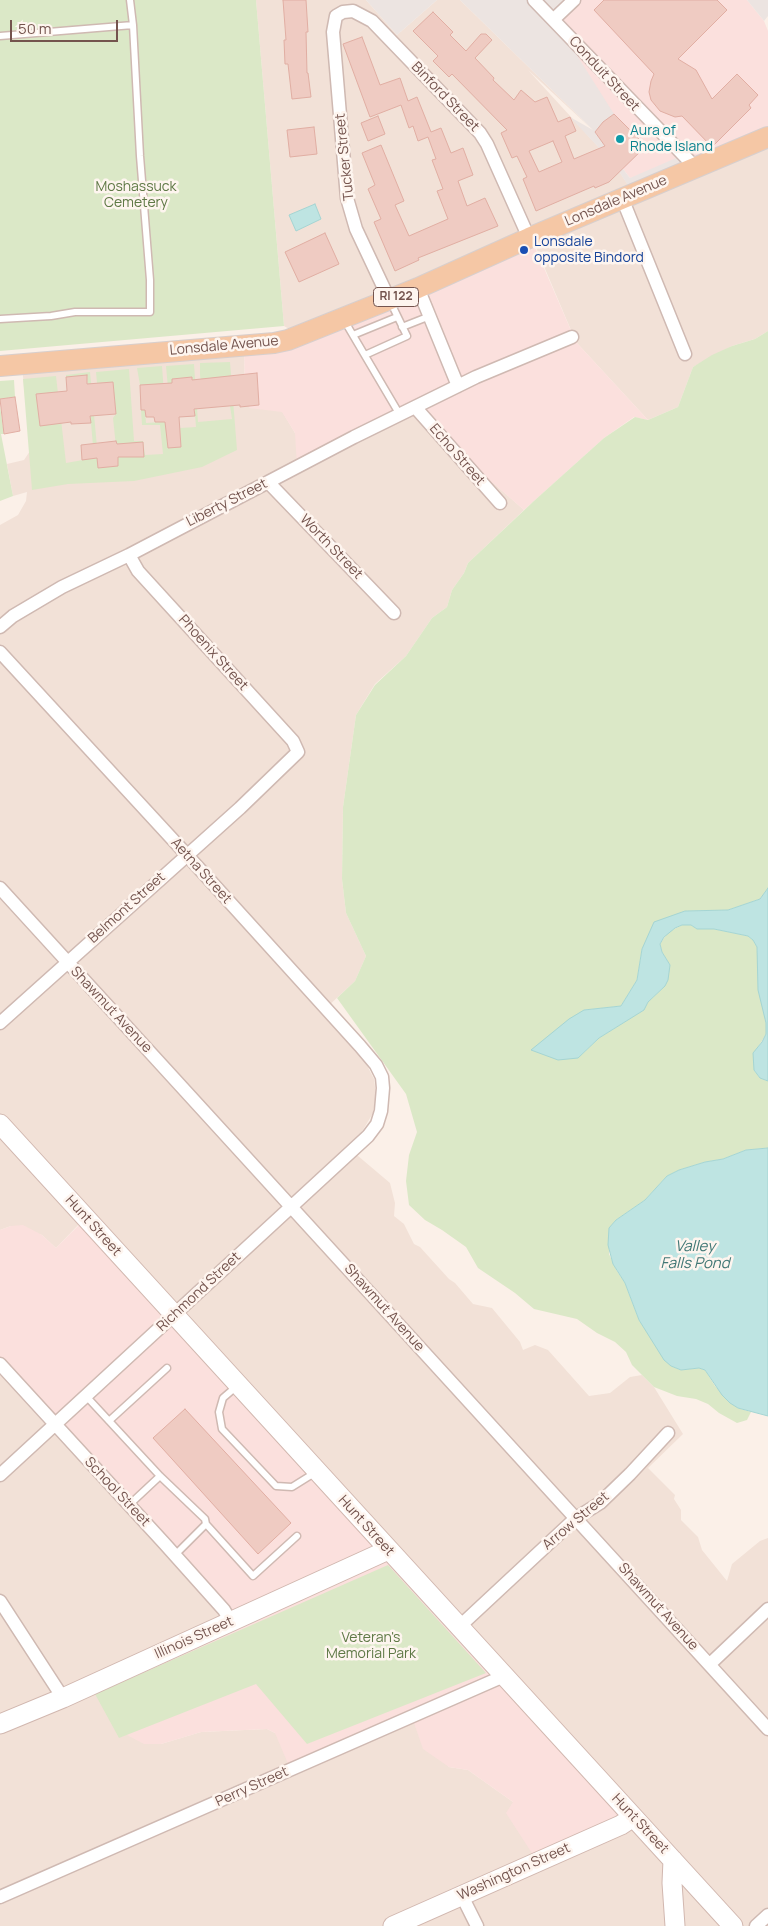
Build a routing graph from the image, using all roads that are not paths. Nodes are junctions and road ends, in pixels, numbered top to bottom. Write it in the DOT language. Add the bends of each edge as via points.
graph roads {
  1 [pos="130,0"];
  2 [pos="534,0"];
  3 [pos="574,0"];
  4 [pos="343,12"];
  5 [pos="554,19"];
  6 [pos="133,25"];
  7 [pos="0,36"];
  8 [pos="768,137"];
  9 [pos="696,168"];
  10 [pos="622,198"];
  11 [pos="529,238"];
  12 [pos="418,288"];
  13 [pos="393,308"];
  14 [pos="430,316"];
  15 [pos="0,319"];
  16 [pos="348,327"];
  17 [pos="402,327"];
  18 [pos="572,337"];
  19 [pos="685,354"];
  20 [pos="365,355"];
  21 [pos="0,366"];
  22 [pos="458,386"];
  23 [pos="415,407"];
  24 [pos="400,415"];
  25 [pos="268,482"];
  26 [pos="500,503"];
  27 [pos="128,555"];
  28 [pos="394,613"];
  29 [pos="0,627"];
  30 [pos="0,652"];
  31 [pos="298,752"];
  32 [pos="186,854"];
  33 [pos="0,888"];
  34 [pos="67,962"];
  35 [pos="0,1023"];
  36 [pos="383,1099"];
  37 [pos="0,1124"];
  38 [pos="292,1207"];
  39 [pos="174,1315"];
  40 [pos="0,1364"];
  41 [pos="167,1368"];
  42 [pos="237,1385"];
  43 [pos="86,1396"];
  44 [pos="109,1421"];
  45 [pos="55,1425"];
  46 [pos="668,1433"];
  47 [pos="317,1472"];
  48 [pos="0,1475"];
  49 [pos="160,1476"];
  50 [pos="129,1505"];
  51 [pos="576,1518"];
  52 [pos="206,1524"];
  53 [pos="297,1536"];
  54 [pos="388,1550"];
  55 [pos="175,1555"];
  56 [pos="0,1601"];
  57 [pos="768,1609"];
  58 [pos="231,1622"];
  59 [pos="459,1627"];
  60 [pos="710,1664"];
  61 [pos="504,1676"];
  62 [pos="63,1698"];
  63 [pos="0,1724"];
  64 [pos="768,1729"];
  65 [pos="633,1817"];
  66 [pos="673,1860"];
  67 [pos="462,1896"];
  68 [pos="0,1897"];
  69 [pos="768,1915"];
  70 [pos="393,1926"];
  71 [pos="477,1926"];
  72 [pos="675,1926"];
  73 [pos="733,1926"];
  74 [pos="756,1926"];
  1 -- 6 [label="lane"];
  2 -- 5 [label="street, Conduit Street"];
  3 -- 5 [label="street"];
  4 -- 11 [label="street, Binford Street" via="353,11 372,21 480,133"];
  4 -- 13 [label="street, Tucker Street" via="336,16 333,32 347,198 356,229"];
  5 -- 9 [label="street, Conduit Street"];
  6 -- 7 [label="lane"];
  6 -- 15 [label="lane" via="150,312 75,312"];
  8 -- 9 [label="main road, Lonsdale Avenue / RI 122"];
  9 -- 10 [label="main road, Lonsdale Avenue / RI 122"];
  10 -- 11 [label="main road, Lonsdale Avenue / RI 122"];
  10 -- 19 [label="street"];
  11 -- 12 [label="main road, Lonsdale Avenue / RI 122"];
  12 -- 13 [label="main road, Lonsdale Avenue / RI 122"];
  12 -- 14 [label="street"];
  13 -- 16 [label="main road, Lonsdale Avenue / RI 122"];
  13 -- 17 [label="lane"];
  14 -- 17 [label="lane"];
  14 -- 22 [label="street"];
  16 -- 20 [label="lane"];
  16 -- 21 [label="main road, Lonsdale Avenue / RI 122" via="274,343"];
  17 -- 20 [label="lane" via="406,336"];
  18 -- 22 [label="street, Liberty Street"];
  20 -- 24 [label="lane"];
  22 -- 23 [label="street, Liberty Street"];
  23 -- 24 [label="street, Liberty Street"];
  23 -- 26 [label="street, Echo Street"];
  24 -- 25 [label="street, Liberty Street"];
  25 -- 27 [label="street, Liberty Street"];
  25 -- 28 [label="street, Worth Street"];
  27 -- 29 [label="street, Liberty Street" via="62,587"];
  27 -- 31 [label="street, Phoenix Street" via="138,571 293,741"];
  30 -- 32 [label="street, Aetna Street"];
  31 -- 32 [label="street, Belmont Street"];
  32 -- 34 [label="street, Belmont Street"];
  32 -- 36 [label="street, Aetna Street" via="376,1065 382,1077"];
  33 -- 34 [label="street, Shawmut Avenue"];
  34 -- 35 [label="street, Belmont Street"];
  34 -- 38 [label="street, Shawmut Avenue"];
  36 -- 38 [label="street, Richmond Street" via="377,1124 368,1136"];
  37 -- 39 [label="main road, Hunt Street"];
  38 -- 39 [label="street, Richmond Street"];
  38 -- 51 [label="street, Shawmut Avenue"];
  39 -- 42 [label="main road, Hunt Street"];
  39 -- 43 [label="street, Richmond Street"];
  40 -- 45 [label="street, School Street"];
  41 -- 44 [label="lane"];
  42 -- 47 [label="main road, Hunt Street"];
  42 -- 47 [label="lane" via="223,1398 219,1412 222,1429 276,1486 292,1487"];
  43 -- 44 [label="lane"];
  43 -- 45 [label="street, Richmond Street"];
  44 -- 49 [label="lane"];
  45 -- 48 [label="street, Richmond Street"];
  45 -- 50 [label="street, School Street"];
  46 -- 51 [label="street, Arrow Street" via="606,1497"];
  47 -- 54 [label="main road, Hunt Street"];
  49 -- 50 [label="lane"];
  49 -- 52 [label="lane" via="205,1519"];
  50 -- 55 [label="street, School Street"];
  51 -- 59 [label="street, Arrow Street"];
  51 -- 60 [label="street, Shawmut Avenue"];
  52 -- 53 [label="lane" via="253,1576"];
  52 -- 55 [label="lane"];
  54 -- 58 [label="main road, Illinois Street"];
  54 -- 59 [label="main road, Hunt Street"];
  55 -- 58 [label="street, School Street"];
  56 -- 62 [label="street"];
  57 -- 60 [label="street"];
  58 -- 62 [label="main road, Illinois Street"];
  59 -- 61 [label="main road, Hunt Street"];
  60 -- 64 [label="street, Shawmut Avenue"];
  61 -- 65 [label="main road, Hunt Street"];
  61 -- 68 [label="street, Perry Street"];
  62 -- 63 [label="main road, Illinois Street"];
  65 -- 66 [label="main road, Hunt Street"];
  65 -- 67 [label="main road, Washington Street"];
  66 -- 72 [label="main road"];
  66 -- 73 [label="main road, Hunt Street"];
  67 -- 70 [label="main road, Washington Street"];
  67 -- 71 [label="street"];
  69 -- 74 [label="street"];
}
